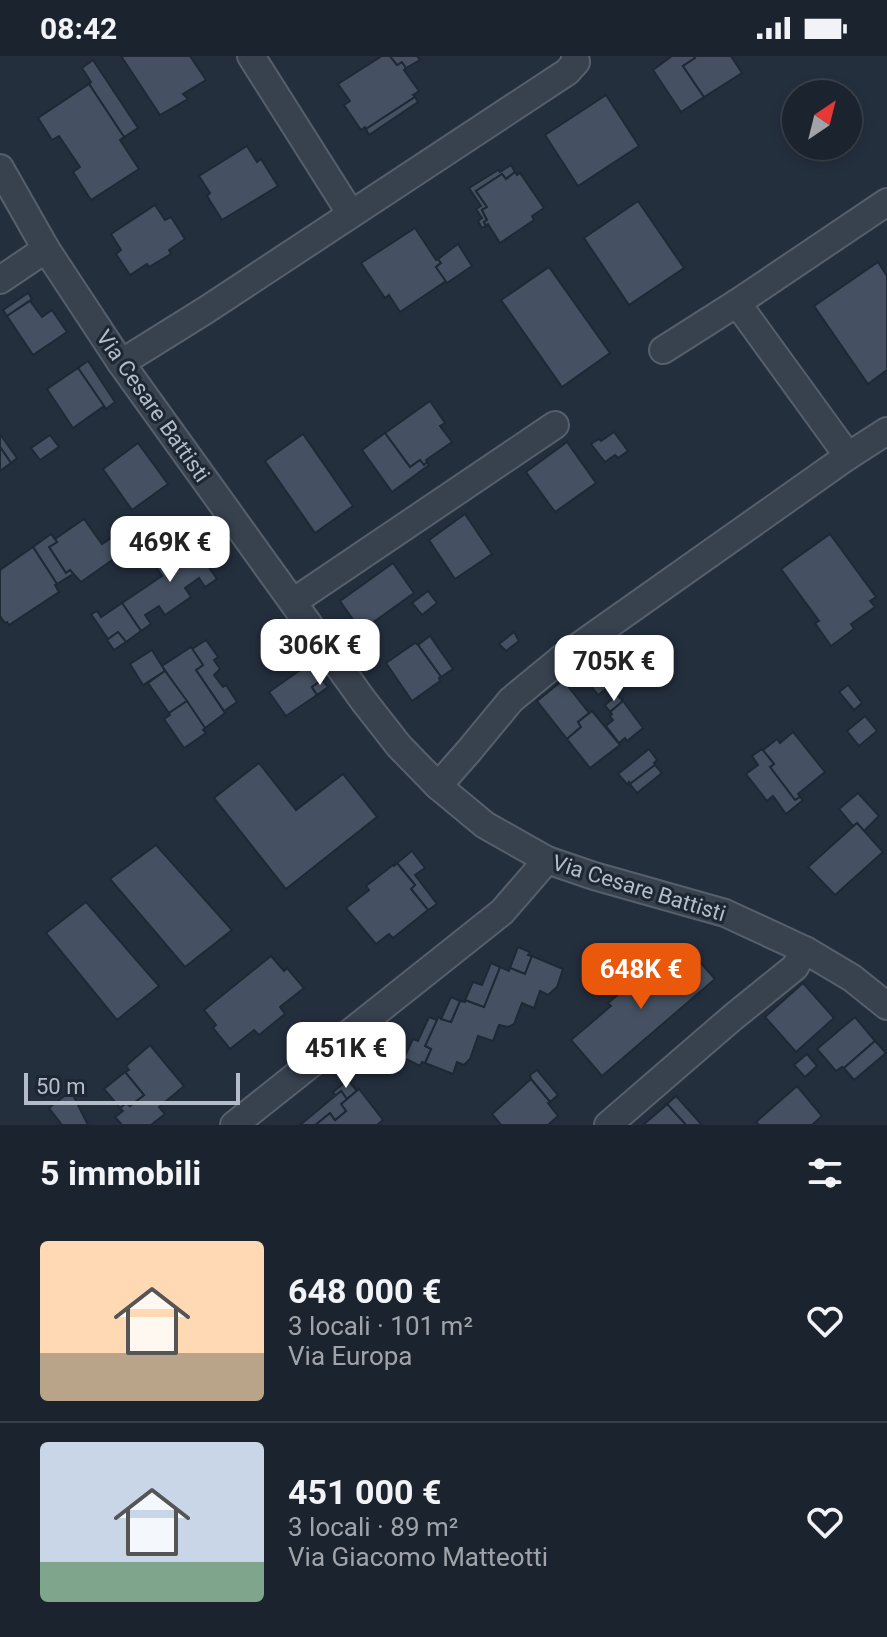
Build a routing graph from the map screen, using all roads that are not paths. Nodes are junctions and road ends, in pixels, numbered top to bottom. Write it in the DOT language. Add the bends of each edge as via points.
graph roads {
  1 [pos="251,56"];
  2 [pos="575,56"];
  3 [pos="0,168"];
  4 [pos="887,202"];
  5 [pos="351,214"];
  6 [pos="46,249"];
  7 [pos="0,280"];
  8 [pos="737,303"];
  9 [pos="663,350"];
  10 [pos="121,363"];
  11 [pos="555,425"];
  12 [pos="887,431"];
  13 [pos="848,456"];
  14 [pos="293,602"];
  15 [pos="438,786"];
  16 [pos="547,860"];
  17 [pos="805,950"];
  18 [pos="887,1006"];
  19 [pos="234,1125"];
  20 [pos="608,1125"];
  1 -- 5 [label="street"];
  2 -- 5 [label="street" via="567,72"];
  3 -- 6 [label="street, Via Cesare Battisti"];
  4 -- 8 [label="street"];
  5 -- 10 [label="street"];
  6 -- 7 [label="street"];
  6 -- 10 [label="street, Via Cesare Battisti"];
  8 -- 9 [label="street"];
  8 -- 13 [label="street"];
  10 -- 14 [label="street, Via Cesare Battisti"];
  11 -- 14 [label="street"];
  12 -- 13 [label="street"];
  13 -- 15 [label="street" via="562,658 511,700"];
  14 -- 15 [label="street, Via Cesare Battisti" via="399,746"];
  15 -- 16 [label="street, Via Cesare Battisti" via="485,825"];
  16 -- 17 [label="street, Via Cesare Battisti" via="725,913"];
  16 -- 19 [label="street" via="502,912"];
  17 -- 18 [label="street, Via Cesare Battisti"];
  17 -- 20 [label="street" via="795,967"];
}
